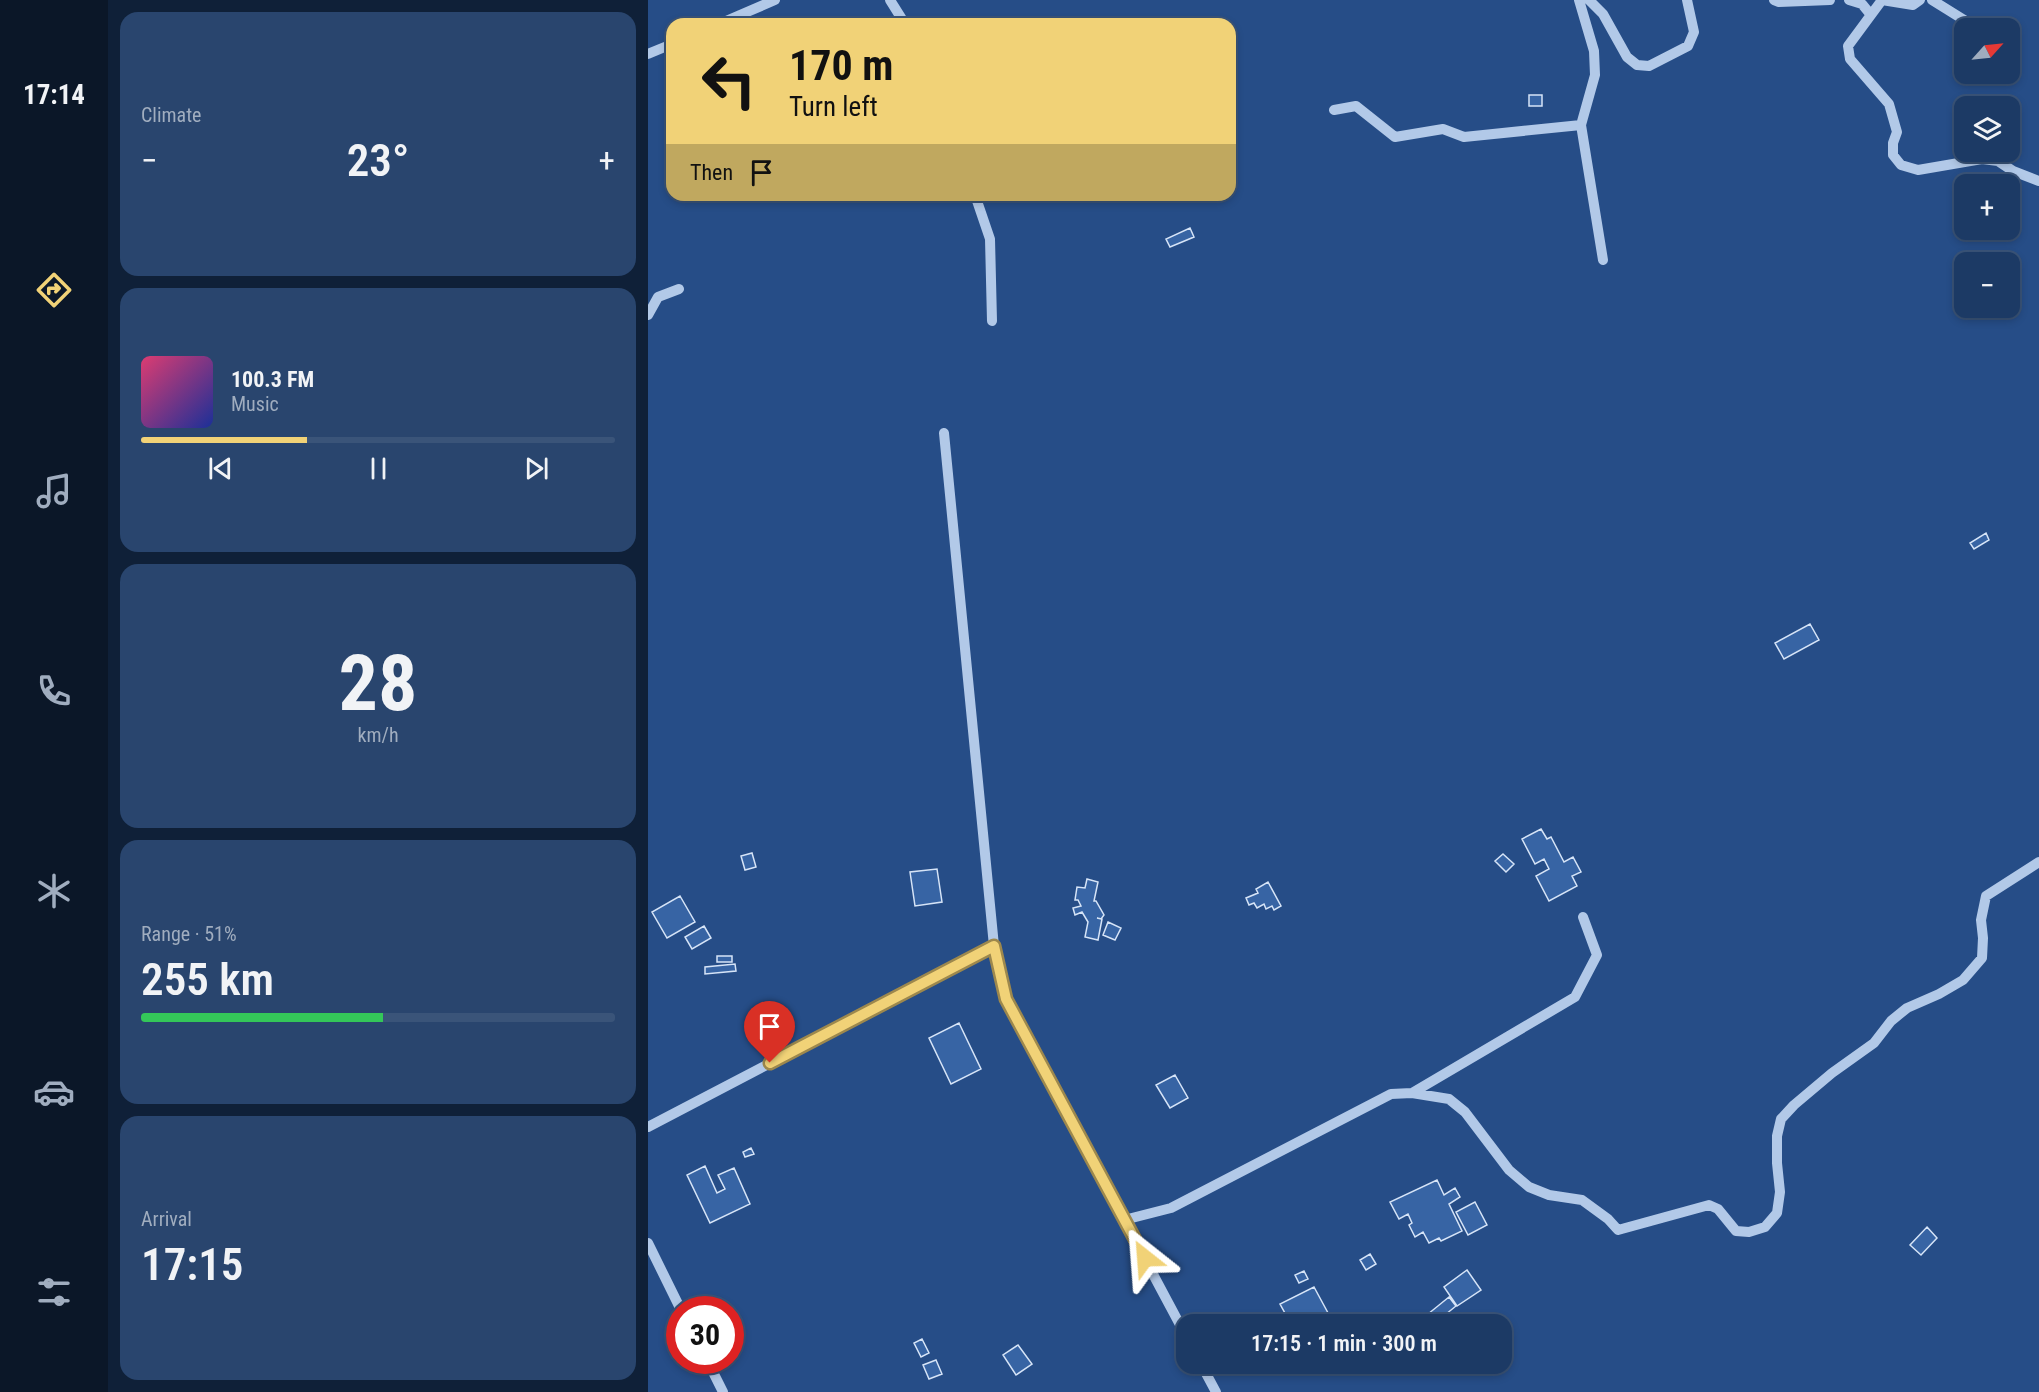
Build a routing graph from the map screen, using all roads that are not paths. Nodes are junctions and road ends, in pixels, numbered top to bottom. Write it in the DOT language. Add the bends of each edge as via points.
graph roads {
  1 [pos="775,0"];
  2 [pos="890,0"];
  3 [pos="1579,0"];
  4 [pos="1588,0"];
  5 [pos="1687,0"];
  6 [pos="1774,0"];
  7 [pos="1830,0"];
  8 [pos="1849,0"];
  9 [pos="1920,0"];
  10 [pos="1932,0"];
  11 [pos="1871,15"];
  12 [pos="733,18"];
  13 [pos="901,18"];
  14 [pos="1961,18"];
  15 [pos="666,46"];
  16 [pos="648,54"];
  17 [pos="1334,110"];
  18 [pos="1581,125"];
  19 [pos="2039,180"];
  20 [pos="977,201"];
  21 [pos="1603,260"];
  22 [pos="679,289"];
  23 [pos="648,315"];
  24 [pos="992,321"];
  25 [pos="944,433"];
  26 [pos="2039,862"];
  27 [pos="1583,917"];
  28 [pos="994,946"];
  29 [pos="1412,1093"];
  30 [pos="648,1126"];
  31 [pos="1124,1220"];
  32 [pos="648,1244"];
  33 [pos="674,1296"];
  34 [pos="1176,1317"];
  35 [pos="714,1374"];
  36 [pos="1206,1374"];
  37 [pos="723,1392"];
  38 [pos="1216,1392"];
  1 -- 12 [label="street"];
  2 -- 13 [label="street"];
  3 -- 18 [label="street" via="1594,51 1595,75"];
  4 -- 5 [label="street" via="1603,14 1627,57 1637,65 1649,66 1688,46 1694,32"];
  6 -- 7 [label="street"];
  8 -- 11 [label="street" via="1862,4"];
  9 -- 11 [label="street" via="1913,5 1882,0"];
  10 -- 14 [label="street"];
  11 -- 19 [label="street" via="1848,46 1850,59 1889,104 1897,132 1893,155 1901,165 1918,170 1982,159 1998,161"];
  15 -- 16 [label="street"];
  17 -- 18 [label="street" via="1356,106 1395,137 1443,129 1464,136"];
  18 -- 21 [label="street"];
  20 -- 24 [label="street" via="990,239"];
  22 -- 23 [label="street" via="658,297"];
  25 -- 28 [label="street"];
  26 -- 29 [label="street" via="1986,896 1981,920 1982,958 1962,980 1907,1008 1874,1043 1832,1073 1781,1119 1777,1136 1777,1213 1765,1227 1736,1231 1718,1209 1709,1205 1618,1230 1582,1200 1549,1195 1529,1187 1509,1170 1465,1112 1449,1099"];
  27 -- 29 [label="street" via="1597,955 1575,997"];
  28 -- 30 [label="street"];
  28 -- 31 [label="street" via="1006,999"];
  29 -- 31 [label="street" via="1390,1094 1171,1208"];
  31 -- 34 [label="street"];
  32 -- 33 [label="street"];
  35 -- 37 [label="street"];
  36 -- 38 [label="street"];
}
